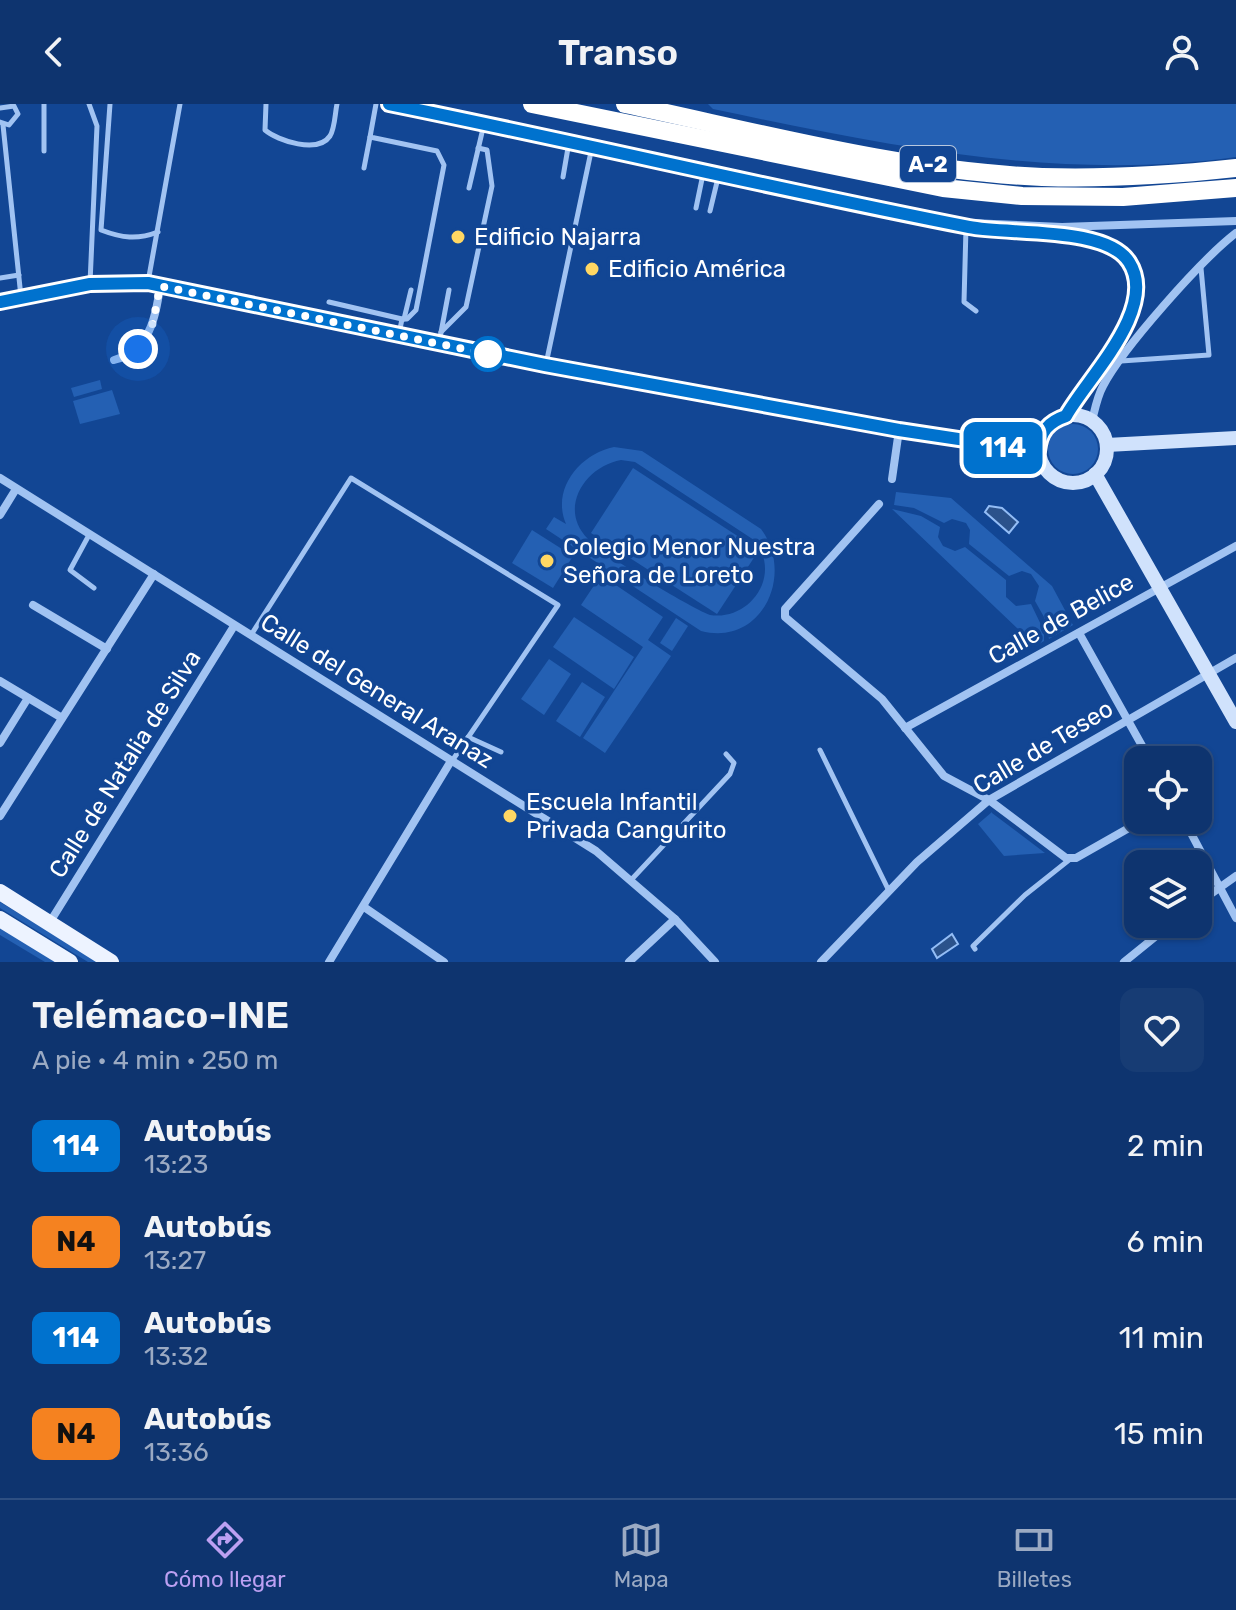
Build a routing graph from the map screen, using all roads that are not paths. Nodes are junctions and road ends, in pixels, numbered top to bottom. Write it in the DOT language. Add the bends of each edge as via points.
graph roads {
  1 [pos="44,104"];
  2 [pos="89,104"];
  3 [pos="110,104"];
  4 [pos="180,104"];
  5 [pos="266,104"];
  6 [pos="337,104"];
  7 [pos="376,104"];
  8 [pos="389,104"];
  9 [pos="532,104"];
  10 [pos="625,104"];
  11 [pos="14,105"];
  12 [pos="1,106"];
  13 [pos="484,123"];
  14 [pos="2,124"];
  15 [pos="370,137"];
  16 [pos="570,141"];
  17 [pos="592,146"];
  18 [pos="478,148"];
  19 [pos="44,151"];
  20 [pos="364,168"];
  21 [pos="1236,168"];
  22 [pos="700,169"];
  23 [pos="724,175"];
  24 [pos="563,177"];
  25 [pos="469,188"];
  26 [pos="1236,188"];
  27 [pos="696,208"];
  28 [pos="710,211"];
  29 [pos="933,219"];
  30 [pos="1236,221"];
  31 [pos="966,227"];
  32 [pos="158,232"];
  33 [pos="1236,233"];
  34 [pos="1201,268"];
  35 [pos="19,275"];
  36 [pos="0,278"];
  37 [pos="90,284"];
  38 [pos="154,285"];
  39 [pos="411,290"];
  40 [pos="449,290"];
  41 [pos="21,298"];
  42 [pos="0,302"];
  43 [pos="329,302"];
  44 [pos="976,311"];
  45 [pos="403,319"];
  46 [pos="399,335"];
  47 [pos="440,338"];
  48 [pos="114,360"];
  49 [pos="1120,361"];
  50 [pos="545,365"];
  51 [pos="1066,416"];
  52 [pos="1092,421"];
  53 [pos="899,430"];
  54 [pos="1236,438"];
  55 [pos="1107,445"];
  56 [pos="1038,451"];
  57 [pos="1095,474"];
  58 [pos="0,478"];
  59 [pos="892,479"];
  60 [pos="16,489"];
  61 [pos="879,504"];
  62 [pos="0,515"];
  63 [pos="89,534"];
  64 [pos="1236,546"];
  65 [pos="154,574"];
  66 [pos="1162,587"];
  67 [pos="94,588"];
  68 [pos="33,605"];
  69 [pos="234,626"];
  70 [pos="1079,633"];
  71 [pos="250,636"];
  72 [pos="107,649"];
  73 [pos="1236,658"];
  74 [pos="1208,673"];
  75 [pos="0,681"];
  76 [pos="28,698"];
  77 [pos="62,718"];
  78 [pos="1127,720"];
  79 [pos="1236,722"];
  80 [pos="905,728"];
  81 [pos="468,737"];
  82 [pos="0,743"];
  83 [pos="1142,746"];
  84 [pos="820,750"];
  85 [pos="501,752"];
  86 [pos="726,754"];
  87 [pos="451,761"];
  88 [pos="989,800"];
  89 [pos="1,812"];
  90 [pos="1124,830"];
  91 [pos="1191,834"];
  92 [pos="1070,859"];
  93 [pos="1236,876"];
  94 [pos="632,879"];
  95 [pos="1219,886"];
  96 [pos="889,891"];
  97 [pos="0,892"];
  98 [pos="1212,892"];
  99 [pos="364,907"];
  100 [pos="1236,918"];
  101 [pos="0,919"];
  102 [pos="675,919"];
  103 [pos="50,922"];
  104 [pos="1154,938"];
  105 [pos="975,949"];
  106 [pos="70,962"];
  107 [pos="111,962"];
  108 [pos="329,962"];
  109 [pos="444,962"];
  110 [pos="629,962"];
  111 [pos="715,962"];
  112 [pos="821,962"];
  113 [pos="1124,962"];
  1 -- 19 [label="lane"];
  2 -- 37 [label="lane" via="97,126"];
  3 -- 32 [label="lane" via="101,230 144,238"];
  4 -- 32 [label="lane"];
  5 -- 6 [label="lane" via="265,130 274,138 312,145 331,134"];
  7 -- 15 [label="lane"];
  8 -- 13 [label="street"];
  9 -- 26 [label="highway, A-2" via="943,188 1022,196 1123,197"];
  10 -- 21 [label="highway, A-2" via="860,154 1041,177"];
  11 -- 12 [label="lane"];
  11 -- 14 [label="lane" via="16,120"];
  13 -- 16 [label="street"];
  13 -- 18 [label="lane"];
  14 -- 35 [label="lane"];
  15 -- 20 [label="lane"];
  15 -- 45 [label="lane" via="437,151 443,157 416,310"];
  16 -- 17 [label="street"];
  16 -- 24 [label="lane"];
  17 -- 22 [label="street"];
  17 -- 50 [label="lane"];
  18 -- 25 [label="lane"];
  18 -- 47 [label="lane" via="487,150 492,186 466,307"];
  22 -- 23 [label="street"];
  22 -- 27 [label="lane"];
  23 -- 28 [label="lane"];
  23 -- 29 [label="street"];
  29 -- 30 [label="street" via="1031,227"];
  29 -- 31 [label="street"];
  31 -- 44 [label="lane" via="964,302"];
  31 -- 51 [label="street" via="1095,239 1131,264 1137,299 1131,318"];
  32 -- 38 [label="lane"];
  33 -- 34 [label="street"];
  34 -- 49 [label="street"];
  34 -- 49 [label="lane" via="1209,355"];
  35 -- 36 [label="lane"];
  35 -- 41 [label="lane"];
  37 -- 38 [label="street"];
  37 -- 41 [label="street"];
  38 -- 46 [label="street"];
  38 -- 48 [label="street" via="153,323 143,345"];
  39 -- 45 [label="lane"];
  40 -- 47 [label="lane"];
  41 -- 42 [label="street"];
  43 -- 45 [label="lane"];
  45 -- 46 [label="lane"];
  46 -- 47 [label="street"];
  47 -- 50 [label="street"];
  49 -- 52 [label="street" via="1102,388"];
  50 -- 53 [label="street"];
  51 -- 52 [label="street"];
  51 -- 56 [label="street" via="1049,424"];
  52 -- 55 [label="street"];
  53 -- 56 [label="street"];
  53 -- 59 [label="street"];
  54 -- 55 [label="street"];
  55 -- 57 [label="street"];
  56 -- 57 [label="street" via="1046,471 1065,482"];
  57 -- 66 [label="street"];
  58 -- 60 [label="street, Calle del General Aranaz"];
  60 -- 62 [label="street"];
  60 -- 63 [label="street, Calle del General Aranaz"];
  61 -- 80 [label="street" via="785,609 785,617 882,699"];
  63 -- 65 [label="street, Calle del General Aranaz"];
  63 -- 67 [label="lane" via="70,570"];
  64 -- 66 [label="street, Calle de Belice"];
  65 -- 69 [label="street, Calle del General Aranaz"];
  65 -- 72 [label="street"];
  66 -- 70 [label="street, Calle de Belice"];
  66 -- 74 [label="street"];
  68 -- 72 [label="street"];
  69 -- 71 [label="street, Calle del General Aranaz"];
  69 -- 103 [label="street, Calle de Natalia de Silva"];
  70 -- 78 [label="street"];
  70 -- 80 [label="street, Calle de Belice"];
  71 -- 81 [label="lane" via="351,478 558,605"];
  71 -- 87 [label="street, Calle del General Aranaz"];
  72 -- 77 [label="street"];
  73 -- 74 [label="street, Calle de Teseo"];
  74 -- 78 [label="street, Calle de Teseo"];
  74 -- 79 [label="street"];
  75 -- 76 [label="street"];
  76 -- 77 [label="street"];
  76 -- 82 [label="street"];
  77 -- 89 [label="street"];
  78 -- 83 [label="street"];
  78 -- 88 [label="street, Calle de Teseo"];
  80 -- 88 [label="street" via="944,776"];
  81 -- 85 [label="lane"];
  81 -- 87 [label="lane"];
  84 -- 96 [label="lane"];
  86 -- 94 [label="lane" via="734,763 730,774"];
  87 -- 94 [label="street, Calle del General Aranaz"];
  87 -- 99 [label="street"];
  88 -- 92 [label="street"];
  88 -- 96 [label="street, Calle de Teseo"];
  90 -- 92 [label="street"];
  91 -- 95 [label="street"];
  92 -- 105 [label="lane" via="1025,895"];
  93 -- 95 [label="street"];
  94 -- 102 [label="street, Calle del General Aranaz"];
  95 -- 98 [label="street"];
  95 -- 100 [label="street"];
  96 -- 112 [label="street, Calle de Teseo"];
  97 -- 103 [label="main road"];
  99 -- 108 [label="street"];
  99 -- 109 [label="street"];
  101 -- 106 [label="main road"];
  102 -- 110 [label="street"];
  102 -- 111 [label="street, Calle del General Aranaz"];
  103 -- 107 [label="main road"];
  104 -- 113 [label="street"];
}
